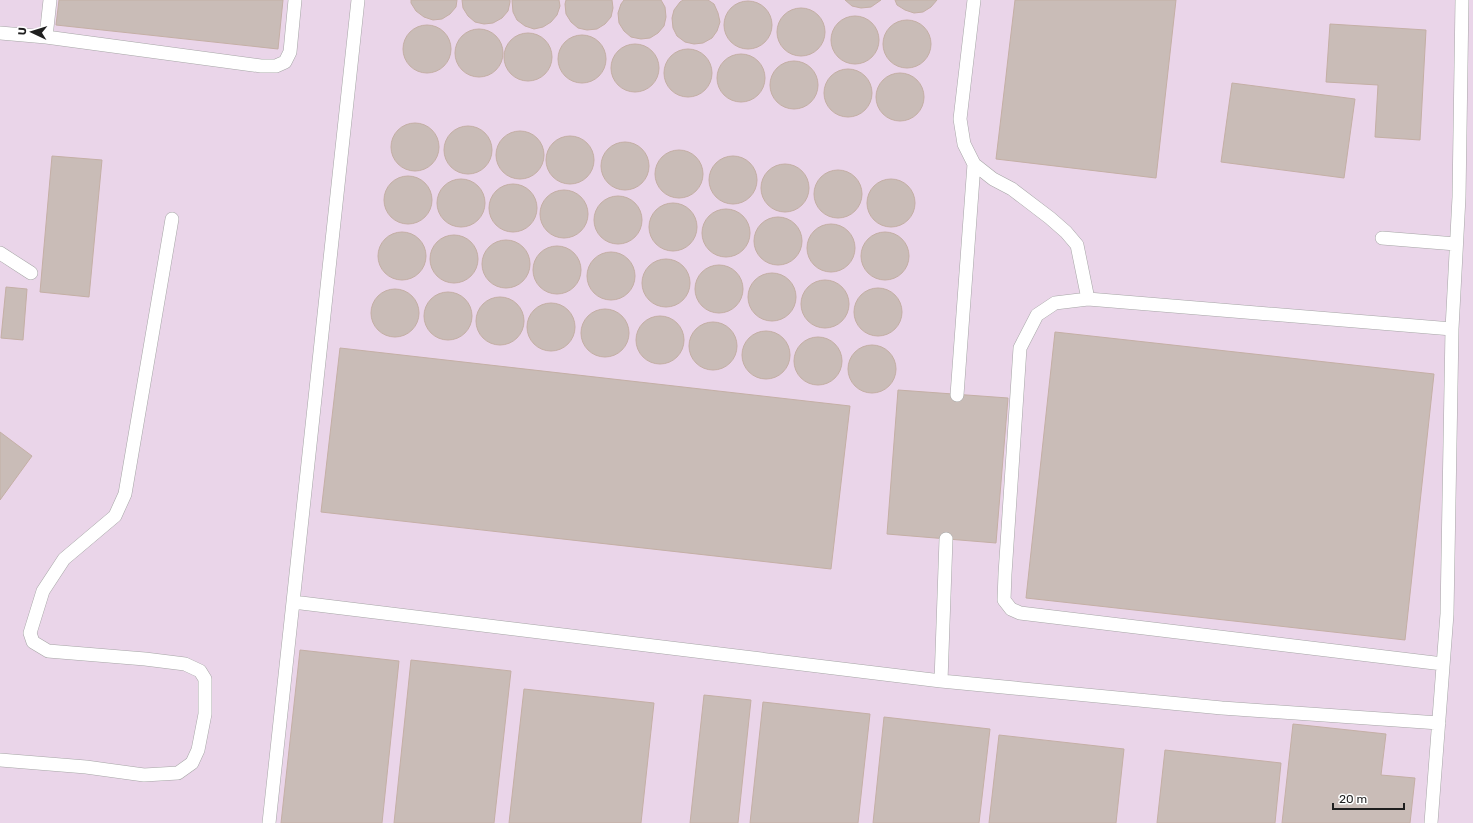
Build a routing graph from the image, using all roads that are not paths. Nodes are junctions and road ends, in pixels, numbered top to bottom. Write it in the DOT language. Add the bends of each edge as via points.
graph roads {
  1 [pos="50,0"];
  2 [pos="295,0"];
  3 [pos="358,0"];
  4 [pos="974,0"];
  5 [pos="1462,0"];
  6 [pos="0,33"];
  7 [pos="46,37"];
  8 [pos="974,164"];
  9 [pos="172,219"];
  10 [pos="1382,238"];
  11 [pos="1456,244"];
  12 [pos="0,254"];
  13 [pos="31,273"];
  14 [pos="1088,299"];
  15 [pos="1452,329"];
  16 [pos="957,395"];
  17 [pos="946,539"];
  18 [pos="294,602"];
  19 [pos="1443,664"];
  20 [pos="940,681"];
  21 [pos="1439,723"];
  22 [pos="0,760"];
  23 [pos="269,823"];
  24 [pos="1431,823"];
  1 -- 7 [label="lane"];
  2 -- 7 [label="lane" via="290,52 285,62 276,66"];
  3 -- 18 [label="lane"];
  4 -- 8 [label="lane" via="960,119 964,144"];
  5 -- 11 [label="lane"];
  6 -- 7 [label="lane"];
  8 -- 14 [label="lane" via="993,179 1012,189 1070,236 1077,245"];
  8 -- 16 [label="lane"];
  9 -- 22 [label="lane" via="126,494 115,516 64,559 43,591 30,633 33,642 48,651 185,664 200,671 205,679 205,714 198,750 192,763 178,774 144,775"];
  10 -- 11 [label="lane"];
  11 -- 15 [label="lane"];
  12 -- 13 [label="lane"];
  14 -- 15 [label="lane"];
  14 -- 19 [label="lane" via="1055,303 1037,316 1020,348 1004,600 1011,609 1028,614"];
  15 -- 19 [label="lane" via="1447,614"];
  17 -- 20 [label="lane"];
  18 -- 20 [label="lane"];
  18 -- 23 [label="lane"];
  19 -- 21 [label="lane"];
  20 -- 21 [label="lane" via="1222,708"];
  21 -- 24 [label="lane"];
}
